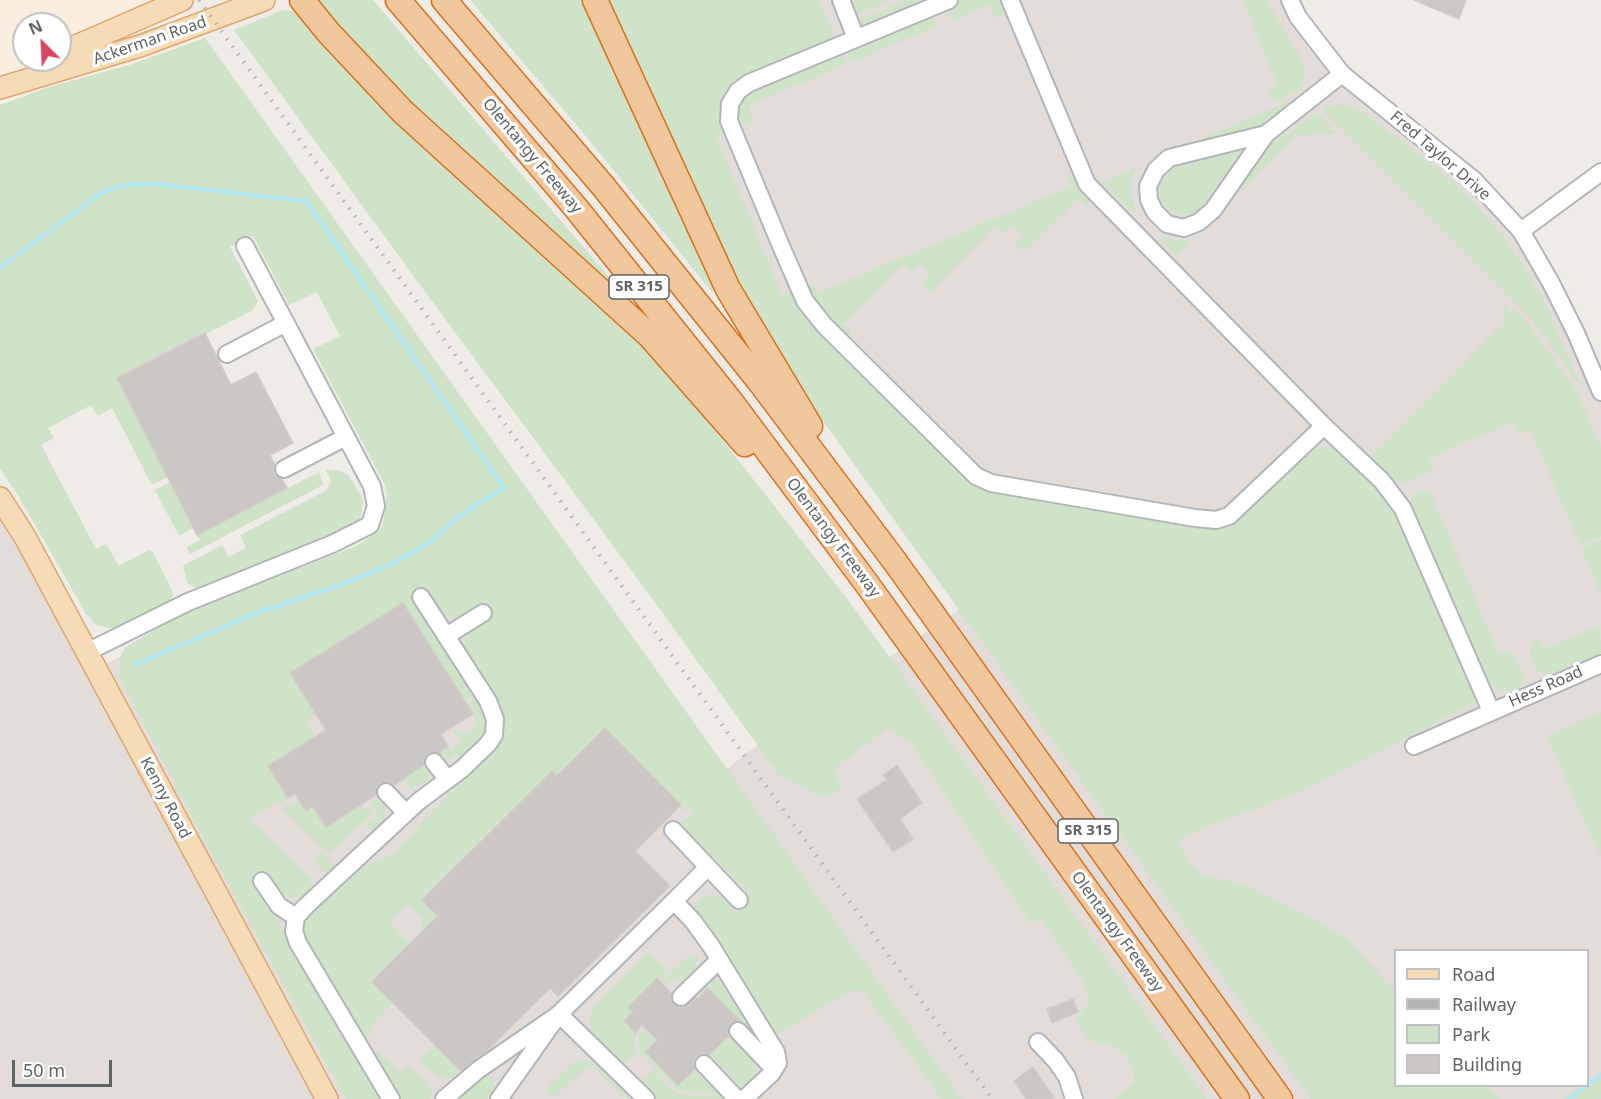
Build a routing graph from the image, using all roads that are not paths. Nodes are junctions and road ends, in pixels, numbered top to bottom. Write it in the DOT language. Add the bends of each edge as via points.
graph roads {
  1 [pos="182,0"];
  2 [pos="264,0"];
  3 [pos="302,0"];
  4 [pos="398,0"];
  5 [pos="444,0"];
  6 [pos="595,0"];
  7 [pos="841,0"];
  8 [pos="949,0"];
  9 [pos="1010,0"];
  10 [pos="1295,2"];
  11 [pos="856,38"];
  12 [pos="72,48"];
  13 [pos="21,72"];
  14 [pos="1342,74"];
  15 [pos="0,82"];
  16 [pos="0,88"];
  17 [pos="1266,134"];
  18 [pos="1601,172"];
  19 [pos="1521,231"];
  20 [pos="245,246"];
  21 [pos="286,323"];
  22 [pos="227,354"];
  23 [pos="1601,392"];
  24 [pos="1324,426"];
  25 [pos="346,437"];
  26 [pos="284,469"];
  27 [pos="0,498"];
  28 [pos="896,563"];
  29 [pos="867,584"];
  30 [pos="421,597"];
  31 [pos="483,613"];
  32 [pos="446,636"];
  33 [pos="87,652"];
  34 [pos="1601,663"];
  35 [pos="1491,711"];
  36 [pos="1414,746"];
  37 [pos="434,762"];
  38 [pos="448,780"];
  39 [pos="386,792"];
  40 [pos="406,813"];
  41 [pos="673,830"];
  42 [pos="708,867"];
  43 [pos="262,881"];
  44 [pos="739,900"];
  45 [pos="674,901"];
  46 [pos="296,917"];
  47 [pos="719,960"];
  48 [pos="681,998"];
  49 [pos="559,1014"];
  50 [pos="738,1031"];
  51 [pos="1038,1042"];
  52 [pos="704,1064"];
  53 [pos="774,1069"];
  54 [pos="327,1099"];
  55 [pos="391,1099"];
  56 [pos="444,1099"];
  57 [pos="499,1099"];
  58 [pos="646,1099"];
  59 [pos="737,1099"];
  60 [pos="744,1099"];
  61 [pos="1074,1099"];
  62 [pos="1237,1099"];
  63 [pos="1280,1099"];
  1 -- 12 [label="main road, Ackerman Road"];
  2 -- 16 [label="main road, Ackerman Road" via="140,46"];
  3 -- 29 [label="highway" via="403,112 650,336"];
  4 -- 29 [label="highway, Olentangy Freeway / SR 315" via="584,217 732,404"];
  5 -- 28 [label="highway, Olentangy Freeway / SR 315" via="633,223 760,382"];
  6 -- 28 [label="highway" via="728,290"];
  7 -- 11 [label="street"];
  8 -- 11 [label="street"];
  9 -- 24 [label="street" via="1088,184"];
  10 -- 14 [label="street, Fred Taylor Drive" via="1298,17"];
  11 -- 24 [label="street" via="749,83 730,104 729,121 805,301 824,325 976,476 1012,487 1216,520 1229,516"];
  13 -- 15 [label="main road"];
  14 -- 17 [label="street"];
  14 -- 19 [label="street, Fred Taylor Drive" via="1474,180"];
  17 -- 17 [label="street" via="1169,158 1155,170 1148,186 1155,212 1167,224 1184,228 1199,222 1213,210"];
  18 -- 19 [label="street"];
  19 -- 23 [label="street, Fred Taylor Drive" via="1561,303"];
  20 -- 21 [label="street"];
  21 -- 22 [label="street"];
  21 -- 25 [label="street"];
  24 -- 35 [label="street" via="1382,481 1402,508"];
  25 -- 26 [label="street"];
  25 -- 33 [label="street" via="372,486 376,506 369,525 188,602"];
  27 -- 33 [label="main road, Kenny Road"];
  28 -- 63 [label="highway, Olentangy Freeway / SR 315"];
  29 -- 62 [label="highway, Olentangy Freeway / SR 315"];
  30 -- 32 [label="street"];
  31 -- 32 [label="street"];
  32 -- 38 [label="street" via="488,701 496,727 488,744"];
  33 -- 54 [label="main road, Kenny Road"];
  34 -- 35 [label="street, Hess Road"];
  35 -- 36 [label="street, Hess Road"];
  37 -- 38 [label="street"];
  38 -- 40 [label="street"];
  39 -- 40 [label="street"];
  40 -- 46 [label="street"];
  41 -- 42 [label="street"];
  42 -- 44 [label="street"];
  42 -- 45 [label="street"];
  43 -- 46 [label="street" via="279,906"];
  45 -- 47 [label="street"];
  45 -- 49 [label="street"];
  46 -- 55 [label="street" via="294,931 298,943"];
  47 -- 48 [label="street"];
  47 -- 53 [label="street" via="776,1052 778,1063"];
  49 -- 56 [label="street" via="478,1070"];
  49 -- 57 [label="street"];
  49 -- 58 [label="street"];
  50 -- 53 [label="street"];
  51 -- 61 [label="street" via="1067,1077"];
  52 -- 59 [label="street"];
  53 -- 60 [label="street"];
}
